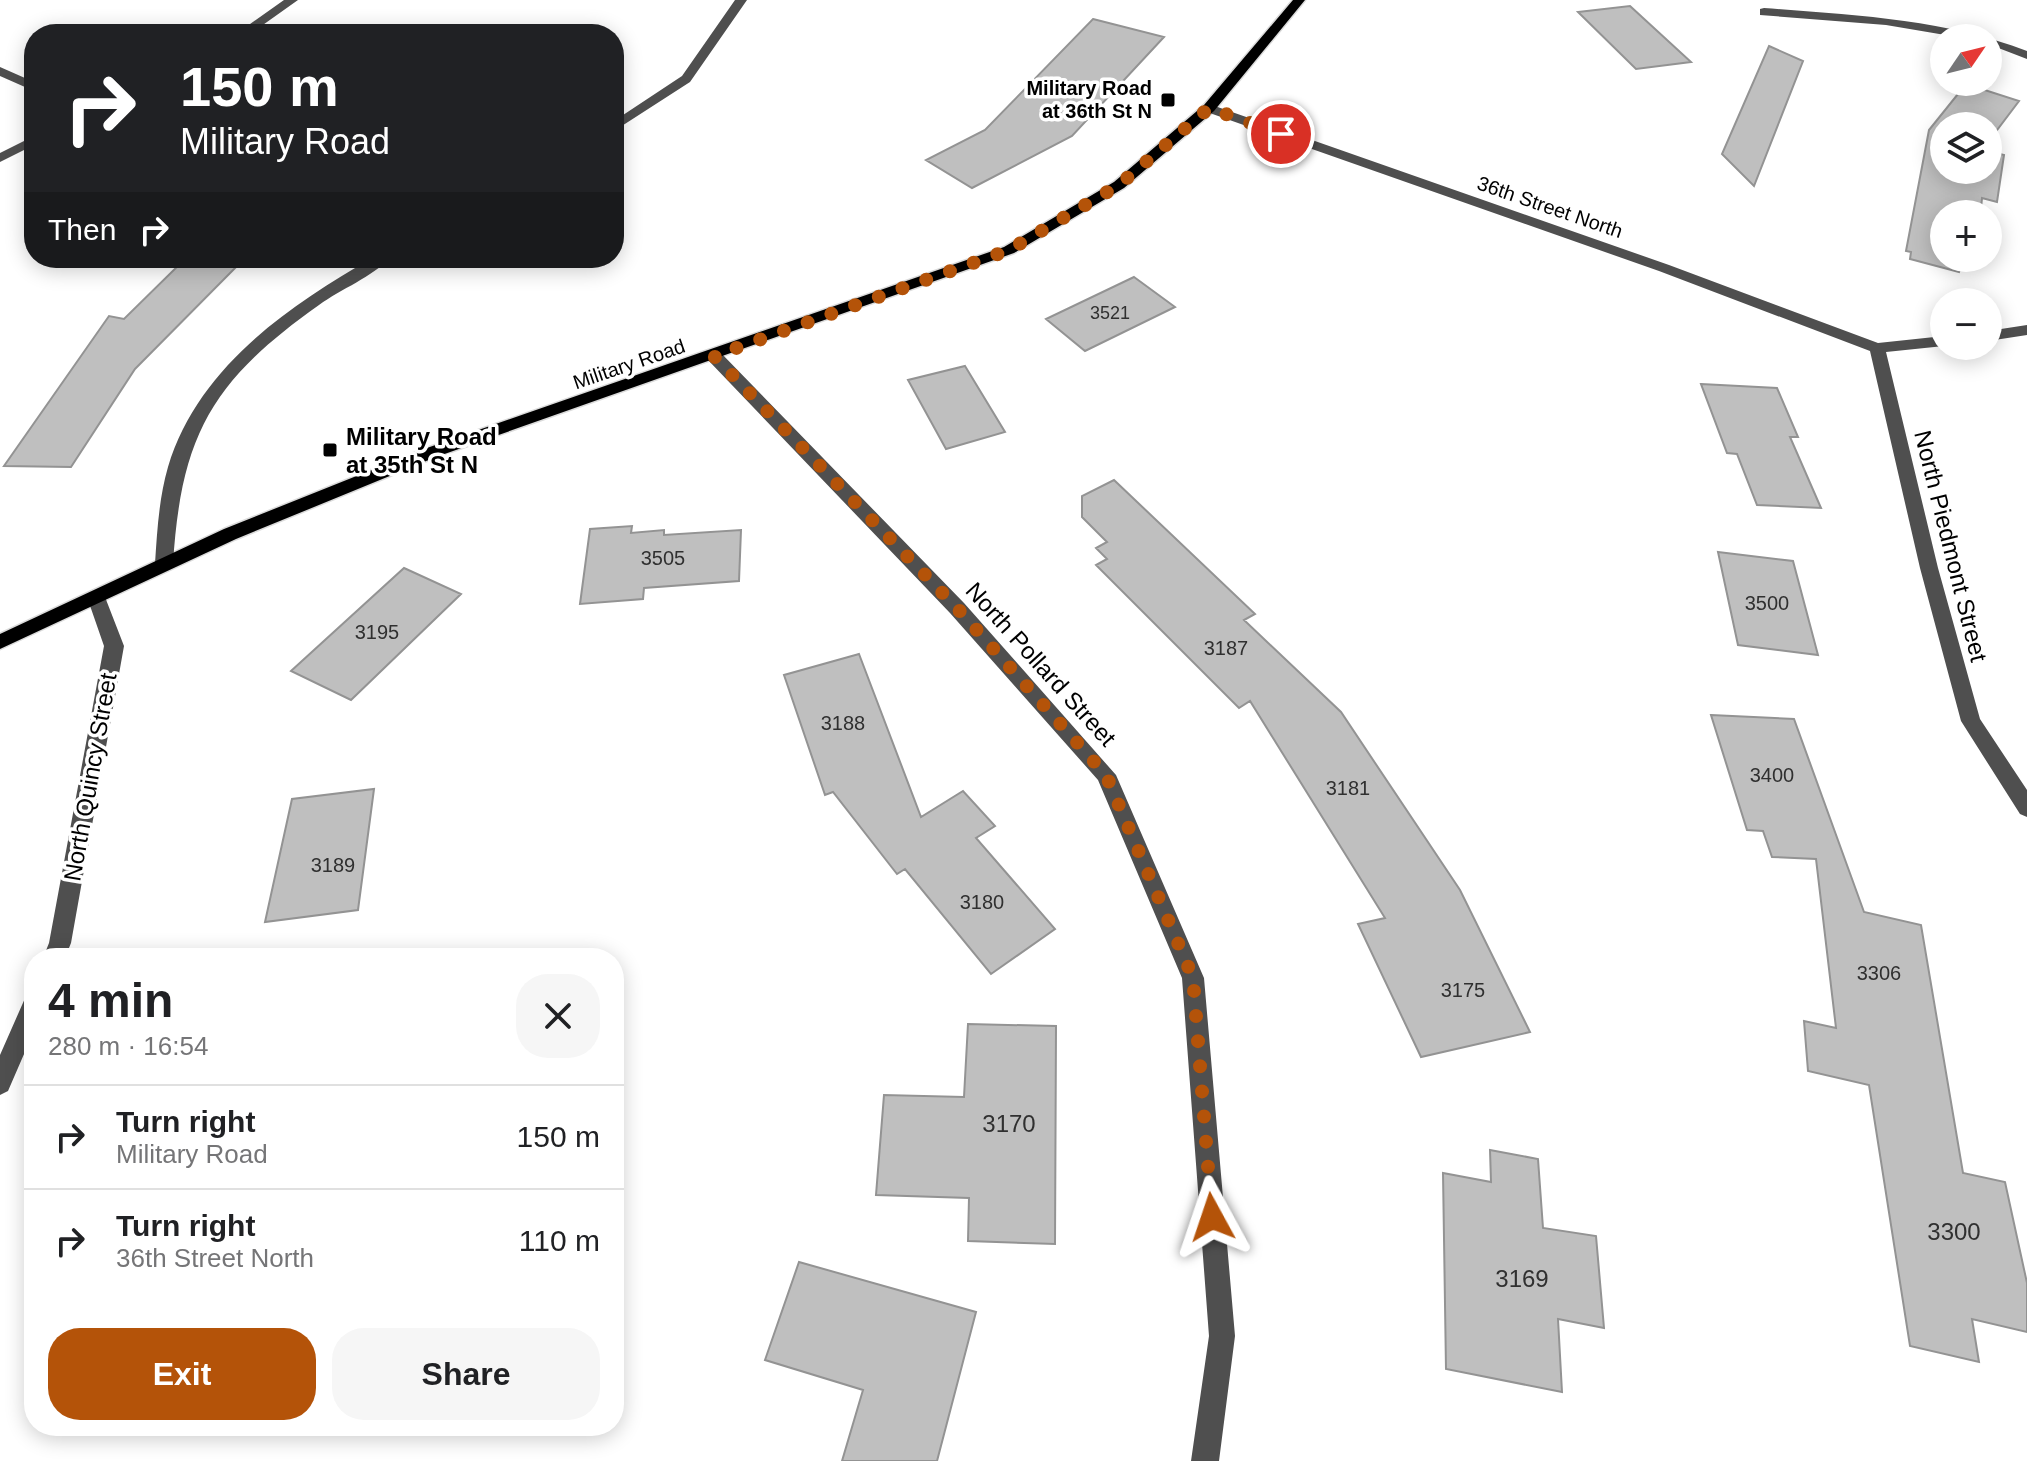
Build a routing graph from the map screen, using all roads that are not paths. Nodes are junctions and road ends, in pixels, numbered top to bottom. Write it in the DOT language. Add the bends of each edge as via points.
graph roads {
  1 [pos="292,0"];
  2 [pos="741,0"];
  3 [pos="1299,0"];
  4 [pos="1764,12"];
  5 [pos="257,24"];
  6 [pos="1930,29"];
  7 [pos="2002,45"];
  8 [pos="2027,55"];
  9 [pos="0,71"];
  10 [pos="24,82"];
  11 [pos="1209,108"];
  12 [pos="624,120"];
  13 [pos="24,145"];
  14 [pos="0,158"];
  15 [pos="365,268"];
  16 [pos="2027,330"];
  17 [pos="2002,334"];
  18 [pos="1930,342"];
  19 [pos="1877,348"];
  20 [pos="714,356"];
  21 [pos="164,564"];
  22 [pos="96,597"];
  23 [pos="0,642"];
  24 [pos="2027,808"];
  25 [pos="58,948"];
  26 [pos="24,1027"];
  27 [pos="0,1083"];
  28 [pos="1205,1461"];
  1 -- 5 [label="street"];
  2 -- 12 [label="street" via="686,79"];
  3 -- 11 [label="main road, Military Road"];
  4 -- 6 [label="street"];
  7 -- 8 [label="street"];
  9 -- 10 [label="street"];
  11 -- 19 [label="street, 36th Street North"];
  11 -- 20 [label="main road, Military Road" via="1119,185 1009,250"];
  13 -- 14 [label="street"];
  15 -- 21 [label="street" via="252,347 199,416 178,464"];
  16 -- 17 [label="street"];
  18 -- 19 [label="street"];
  19 -- 24 [label="street, North Piedmont Street" via="1971,721"];
  20 -- 21 [label="main road, Military Road" via="430,453"];
  20 -- 28 [label="street, North Pollard Street" via="957,608 1106,775 1193,978 1222,1336"];
  21 -- 22 [label="main road, Military Road"];
  22 -- 23 [label="main road, Military Road"];
  22 -- 25 [label="street, North Quincy Street" via="114,646"];
  26 -- 27 [label="street"];
}
